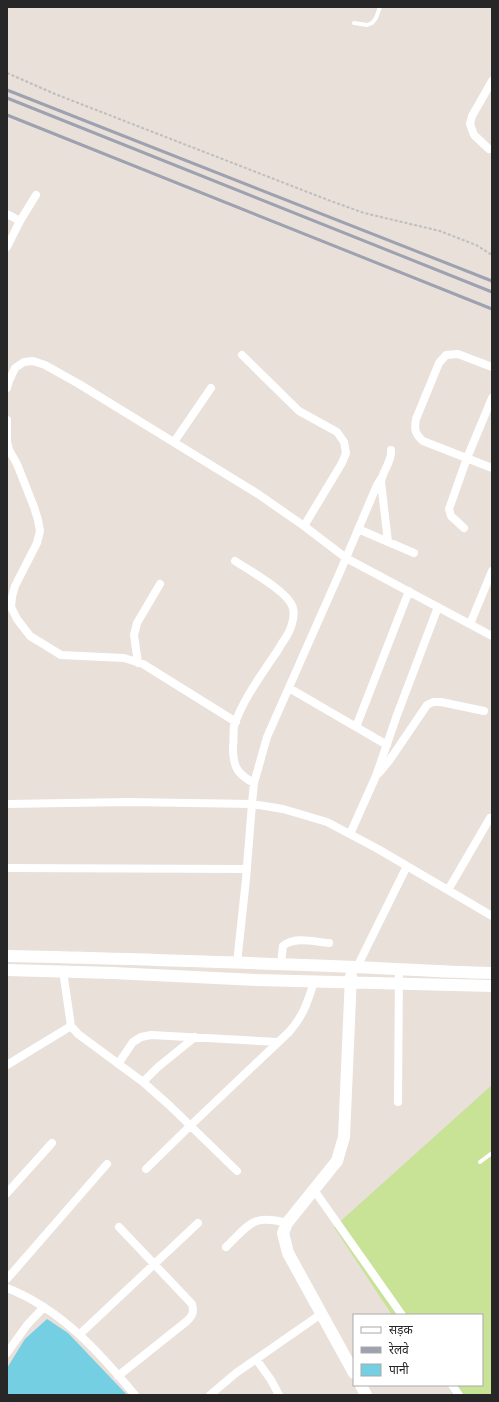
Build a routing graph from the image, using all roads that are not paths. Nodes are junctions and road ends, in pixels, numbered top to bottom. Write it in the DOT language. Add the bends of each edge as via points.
graph roads {
  1 [pos="380,7"];
  2 [pos="354,23"];
  3 [pos="492,81"];
  4 [pos="490,90"];
  5 [pos="489,149"];
  6 [pos="36,195"];
  7 [pos="7,214"];
  8 [pos="20,221"];
  9 [pos="7,246"];
  10 [pos="242,355"];
  11 [pos="492,367"];
  12 [pos="7,388"];
  13 [pos="211,388"];
  14 [pos="492,398"];
  15 [pos="7,420"];
  16 [pos="174,442"];
  17 [pos="391,450"];
  18 [pos="467,458"];
  19 [pos="492,468"];
  20 [pos="382,477"];
  21 [pos="304,526"];
  22 [pos="464,528"];
  23 [pos="358,529"];
  24 [pos="388,542"];
  25 [pos="414,553"];
  26 [pos="346,558"];
  27 [pos="235,561"];
  28 [pos="492,571"];
  29 [pos="160,584"];
  30 [pos="409,591"];
  31 [pos="438,607"];
  32 [pos="470,624"];
  33 [pos="492,636"];
  34 [pos="138,663"];
  35 [pos="289,688"];
  36 [pos="484,711"];
  37 [pos="236,722"];
  38 [pos="356,727"];
  39 [pos="387,745"];
  40 [pos="376,776"];
  41 [pos="254,783"];
  42 [pos="7,804"];
  43 [pos="252,804"];
  44 [pos="490,818"];
  45 [pos="350,834"];
  46 [pos="407,866"];
  47 [pos="7,868"];
  48 [pos="247,869"];
  49 [pos="448,890"];
  50 [pos="492,916"];
  51 [pos="329,943"];
  52 [pos="7,956"];
  53 [pos="237,963"];
  54 [pos="281,964"];
  55 [pos="354,967"];
  56 [pos="399,969"];
  57 [pos="7,970"];
  58 [pos="63,971"];
  59 [pos="491,971"];
  60 [pos="314,982"];
  61 [pos="350,983"];
  62 [pos="400,984"];
  63 [pos="487,986"];
  64 [pos="71,1026"];
  65 [pos="195,1037"];
  66 [pos="278,1042"];
  67 [pos="118,1064"];
  68 [pos="7,1065"];
  69 [pos="143,1082"];
  70 [pos="398,1102"];
  71 [pos="191,1125"];
  72 [pos="52,1143"];
  73 [pos="492,1153"];
  74 [pos="480,1162"];
  75 [pos="107,1164"];
  76 [pos="146,1169"];
  77 [pos="237,1171"];
  78 [pos="314,1190"];
  79 [pos="7,1193"];
  80 [pos="198,1223"];
  81 [pos="287,1223"];
  82 [pos="119,1228"];
  83 [pos="226,1247"];
  84 [pos="154,1264"];
  85 [pos="7,1279"];
  86 [pos="7,1288"];
  87 [pos="44,1307"];
  88 [pos="321,1314"];
  89 [pos="401,1314"];
  90 [pos="80,1334"];
  91 [pos="7,1353"];
  92 [pos="256,1359"];
  93 [pos="353,1371"];
  94 [pos="118,1376"];
  95 [pos="362,1386"];
  96 [pos="453,1386"];
  97 [pos="134,1395"];
  98 [pos="210,1395"];
  99 [pos="279,1395"];
  100 [pos="366,1395"];
  101 [pos="459,1395"];
  1 -- 2 [label="lane" via="372,23"];
  3 -- 4 [label="street"];
  4 -- 5 [label="street" via="472,116 470,124 474,135"];
  6 -- 8 [label="street"];
  7 -- 8 [label="street"];
  8 -- 9 [label="street"];
  10 -- 21 [label="street" via="299,411 337,432 344,442 346,453 342,463"];
  11 -- 18 [label="street" via="458,354 446,355 439,363 416,418 415,433 423,441"];
  12 -- 16 [label="street" via="15,368 24,362 33,361 79,384"];
  13 -- 16 [label="street"];
  14 -- 18 [label="street"];
  15 -- 34 [label="street" via="7,441 34,507 40,531 12,597 12,607 17,619 30,636 61,655 124,658"];
  16 -- 21 [label="street"];
  17 -- 20 [label="street" via="392,456"];
  18 -- 19 [label="street"];
  18 -- 22 [label="street" via="449,509 451,516"];
  20 -- 23 [label="street"];
  20 -- 24 [label="street"];
  21 -- 26 [label="street"];
  23 -- 24 [label="street"];
  23 -- 26 [label="street"];
  24 -- 25 [label="street"];
  26 -- 30 [label="street"];
  26 -- 35 [label="street"];
  27 -- 37 [label="street" via="280,591 293,608 294,616 289,632 248,697"];
  28 -- 32 [label="street"];
  29 -- 34 [label="street" via="137,623 134,635"];
  30 -- 31 [label="street"];
  30 -- 38 [label="street"];
  31 -- 32 [label="street"];
  31 -- 39 [label="street"];
  32 -- 33 [label="street"];
  34 -- 37 [label="street"];
  35 -- 38 [label="street"];
  35 -- 41 [label="street" via="267,737"];
  36 -- 40 [label="street" via="441,702 427,705"];
  37 -- 41 [label="street" via="233,758 235,767 244,778"];
  38 -- 39 [label="street"];
  39 -- 40 [label="street"];
  40 -- 45 [label="street"];
  41 -- 43 [label="street"];
  42 -- 43 [label="street"];
  43 -- 45 [label="street" via="283,809 327,822"];
  43 -- 48 [label="street"];
  44 -- 49 [label="street"];
  45 -- 46 [label="street"];
  46 -- 49 [label="street"];
  46 -- 55 [label="street"];
  47 -- 48 [label="street"];
  48 -- 53 [label="street"];
  49 -- 50 [label="street"];
  51 -- 54 [label="street" via="296,940 288,942 283,946"];
  52 -- 53 [label="street"];
  53 -- 54 [label="street"];
  54 -- 55 [label="street"];
  55 -- 56 [label="street"];
  55 -- 61 [label="street"];
  56 -- 59 [label="street"];
  56 -- 62 [label="street"];
  57 -- 58 [label="street"];
  58 -- 60 [label="street"];
  58 -- 64 [label="street"];
  59 -- 63 [label="street"];
  60 -- 61 [label="street"];
  60 -- 66 [label="street" via="299,1021"];
  61 -- 62 [label="street"];
  61 -- 78 [label="street" via="344,1137 337,1161"];
  62 -- 63 [label="street"];
  62 -- 70 [label="street"];
  64 -- 67 [label="street"];
  64 -- 68 [label="street"];
  65 -- 66 [label="street"];
  65 -- 67 [label="street" via="141,1037 133,1042"];
  65 -- 69 [label="street"];
  66 -- 71 [label="street"];
  67 -- 69 [label="street"];
  69 -- 71 [label="street"];
  71 -- 76 [label="street"];
  71 -- 77 [label="street"];
  72 -- 79 [label="street"];
  73 -- 74 [label="lane"];
  75 -- 85 [label="street"];
  78 -- 81 [label="street"];
  78 -- 89 [label="street"];
  80 -- 84 [label="street"];
  81 -- 83 [label="street" via="270,1219 250,1223"];
  81 -- 88 [label="street" via="282,1233 288,1253"];
  82 -- 84 [label="street"];
  84 -- 90 [label="street"];
  84 -- 94 [label="street" via="192,1304 193,1316"];
  86 -- 87 [label="street"];
  87 -- 90 [label="street"];
  87 -- 91 [label="street"];
  88 -- 92 [label="street"];
  88 -- 93 [label="street"];
  90 -- 94 [label="street"];
  92 -- 98 [label="street"];
  92 -- 99 [label="street"];
  94 -- 97 [label="street"];
  95 -- 100 [label="street"];
  96 -- 101 [label="street"];
}
